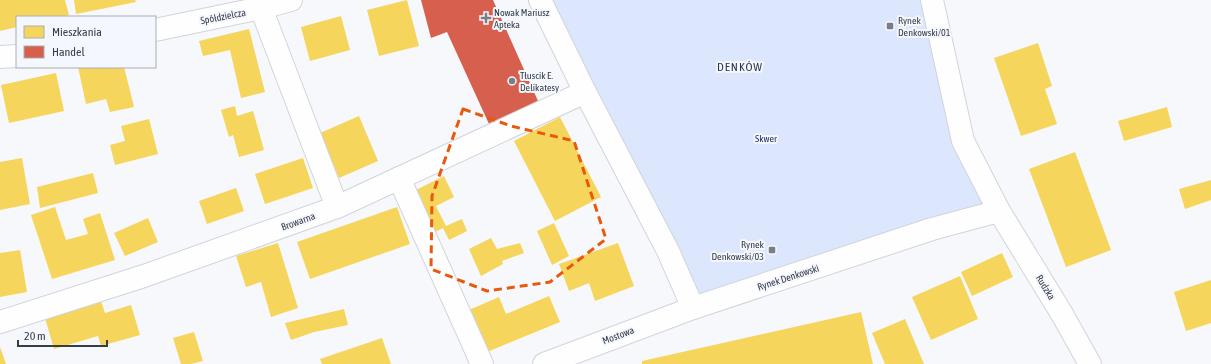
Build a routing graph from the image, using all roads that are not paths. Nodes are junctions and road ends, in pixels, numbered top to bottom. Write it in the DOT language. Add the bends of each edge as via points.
graph roads {
  1 [pos="291,0"];
  2 [pos="540,0"];
  3 [pos="932,0"];
  4 [pos="261,8"];
  5 [pos="156,30"];
  6 [pos="16,56"];
  7 [pos="0,57"];
  8 [pos="585,92"];
  9 [pos="399,178"];
  10 [pos="337,207"];
  11 [pos="998,211"];
  12 [pos="693,308"];
  13 [pos="0,322"];
  14 [pos="482,364"];
  15 [pos="544,364"];
  16 [pos="1090,364"];
  1 -- 4 [label="street, Spółdzielcza"];
  2 -- 8 [label="street"];
  3 -- 11 [label="street" via="963,141"];
  4 -- 5 [label="street, Spółdzielcza"];
  4 -- 10 [label="street"];
  6 -- 7 [label="street"];
  8 -- 9 [label="street, Browarna"];
  8 -- 12 [label="street" via="668,251"];
  9 -- 10 [label="street, Browarna"];
  9 -- 14 [label="street"];
  10 -- 13 [label="street, Browarna" via="144,276"];
  11 -- 12 [label="street, Rynek Denkowski" via="932,229"];
  11 -- 16 [label="street, Rudzka"];
  12 -- 15 [label="street, Mostowa"];
}
